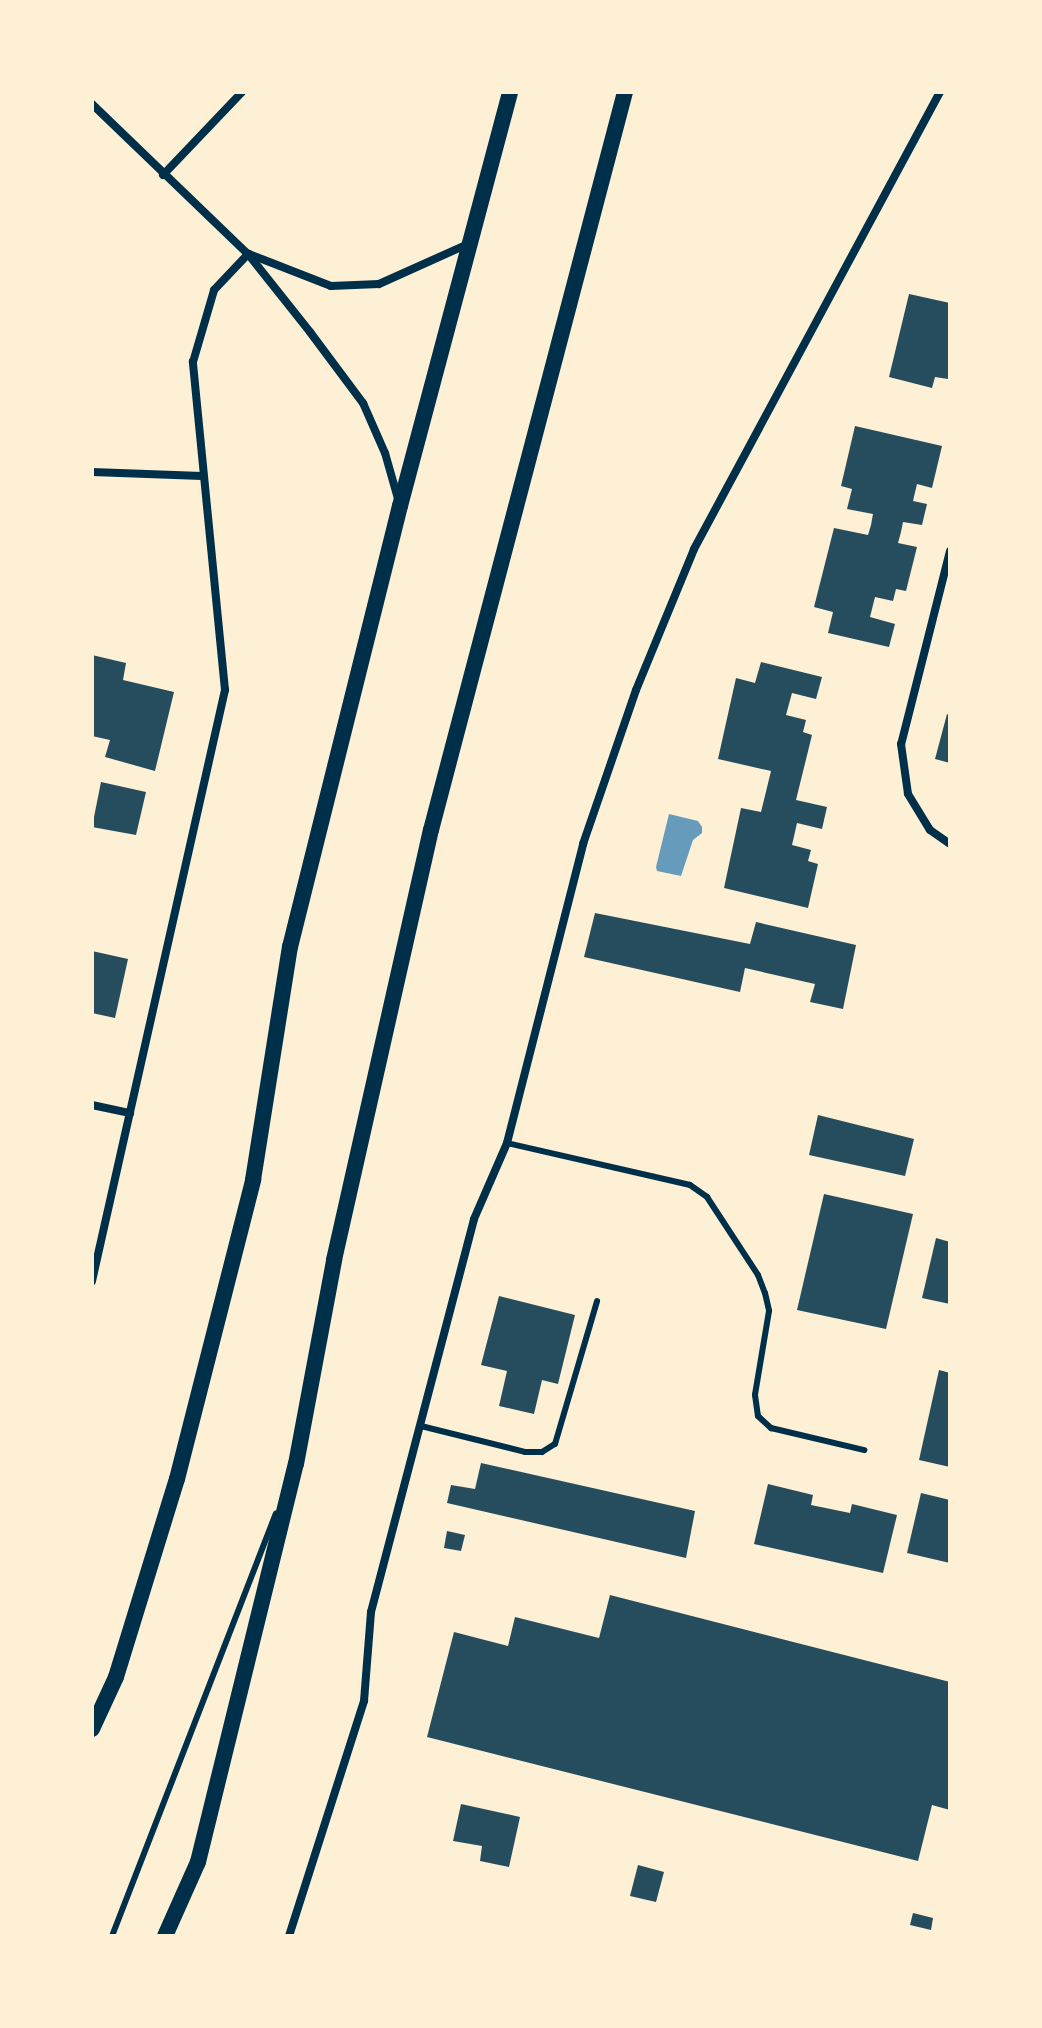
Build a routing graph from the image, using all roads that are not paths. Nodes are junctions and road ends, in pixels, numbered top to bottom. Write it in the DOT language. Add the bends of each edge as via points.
graph roads {
  1 [pos="242,92"];
  2 [pos="510,92"];
  3 [pos="940,92"];
  4 [pos="626,95"];
  5 [pos="92,104"];
  6 [pos="163,175"];
  7 [pos="468,244"];
  8 [pos="248,254"];
  9 [pos="92,472"];
  10 [pos="202,476"];
  11 [pos="400,506"];
  12 [pos="950,551"];
  13 [pos="950,844"];
  14 [pos="92,1105"];
  15 [pos="130,1113"];
  16 [pos="507,1143"];
  17 [pos="92,1281"];
  18 [pos="597,1301"];
  19 [pos="421,1426"];
  20 [pos="864,1450"];
  21 [pos="296,1464"];
  22 [pos="92,1729"];
  23 [pos="112,1936"];
  24 [pos="165,1936"];
  25 [pos="289,1936"];
  1 -- 6 [label="street"];
  2 -- 7 [label="main road"];
  3 -- 16 [label="street" via="694,549 641,675 583,844"];
  4 -- 21 [label="main road" via="431,830 334,1260"];
  5 -- 6 [label="street"];
  6 -- 8 [label="street"];
  7 -- 8 [label="street" via="379,284 331,286"];
  7 -- 11 [label="main road"];
  8 -- 10 [label="street" via="214,290 193,362"];
  8 -- 11 [label="street" via="363,403"];
  9 -- 10 [label="street"];
  10 -- 15 [label="street" via="225,690"];
  11 -- 22 [label="main road" via="290,947 253,1180 177,1479 116,1677"];
  12 -- 13 [label="street" via="901,744 908,794 930,830"];
  14 -- 15 [label="street"];
  15 -- 17 [label="street"];
  16 -- 19 [label="street" via="474,1219"];
  16 -- 20 [label="lane" via="690,1185 707,1197 765,1293 769,1311 755,1395 758,1416 771,1428"];
  18 -- 19 [label="lane" via="555,1444 542,1452 525,1452"];
  19 -- 25 [label="street" via="371,1612 364,1701"];
  21 -- 23 [label="lane"];
  21 -- 24 [label="main road" via="198,1862"];
}
